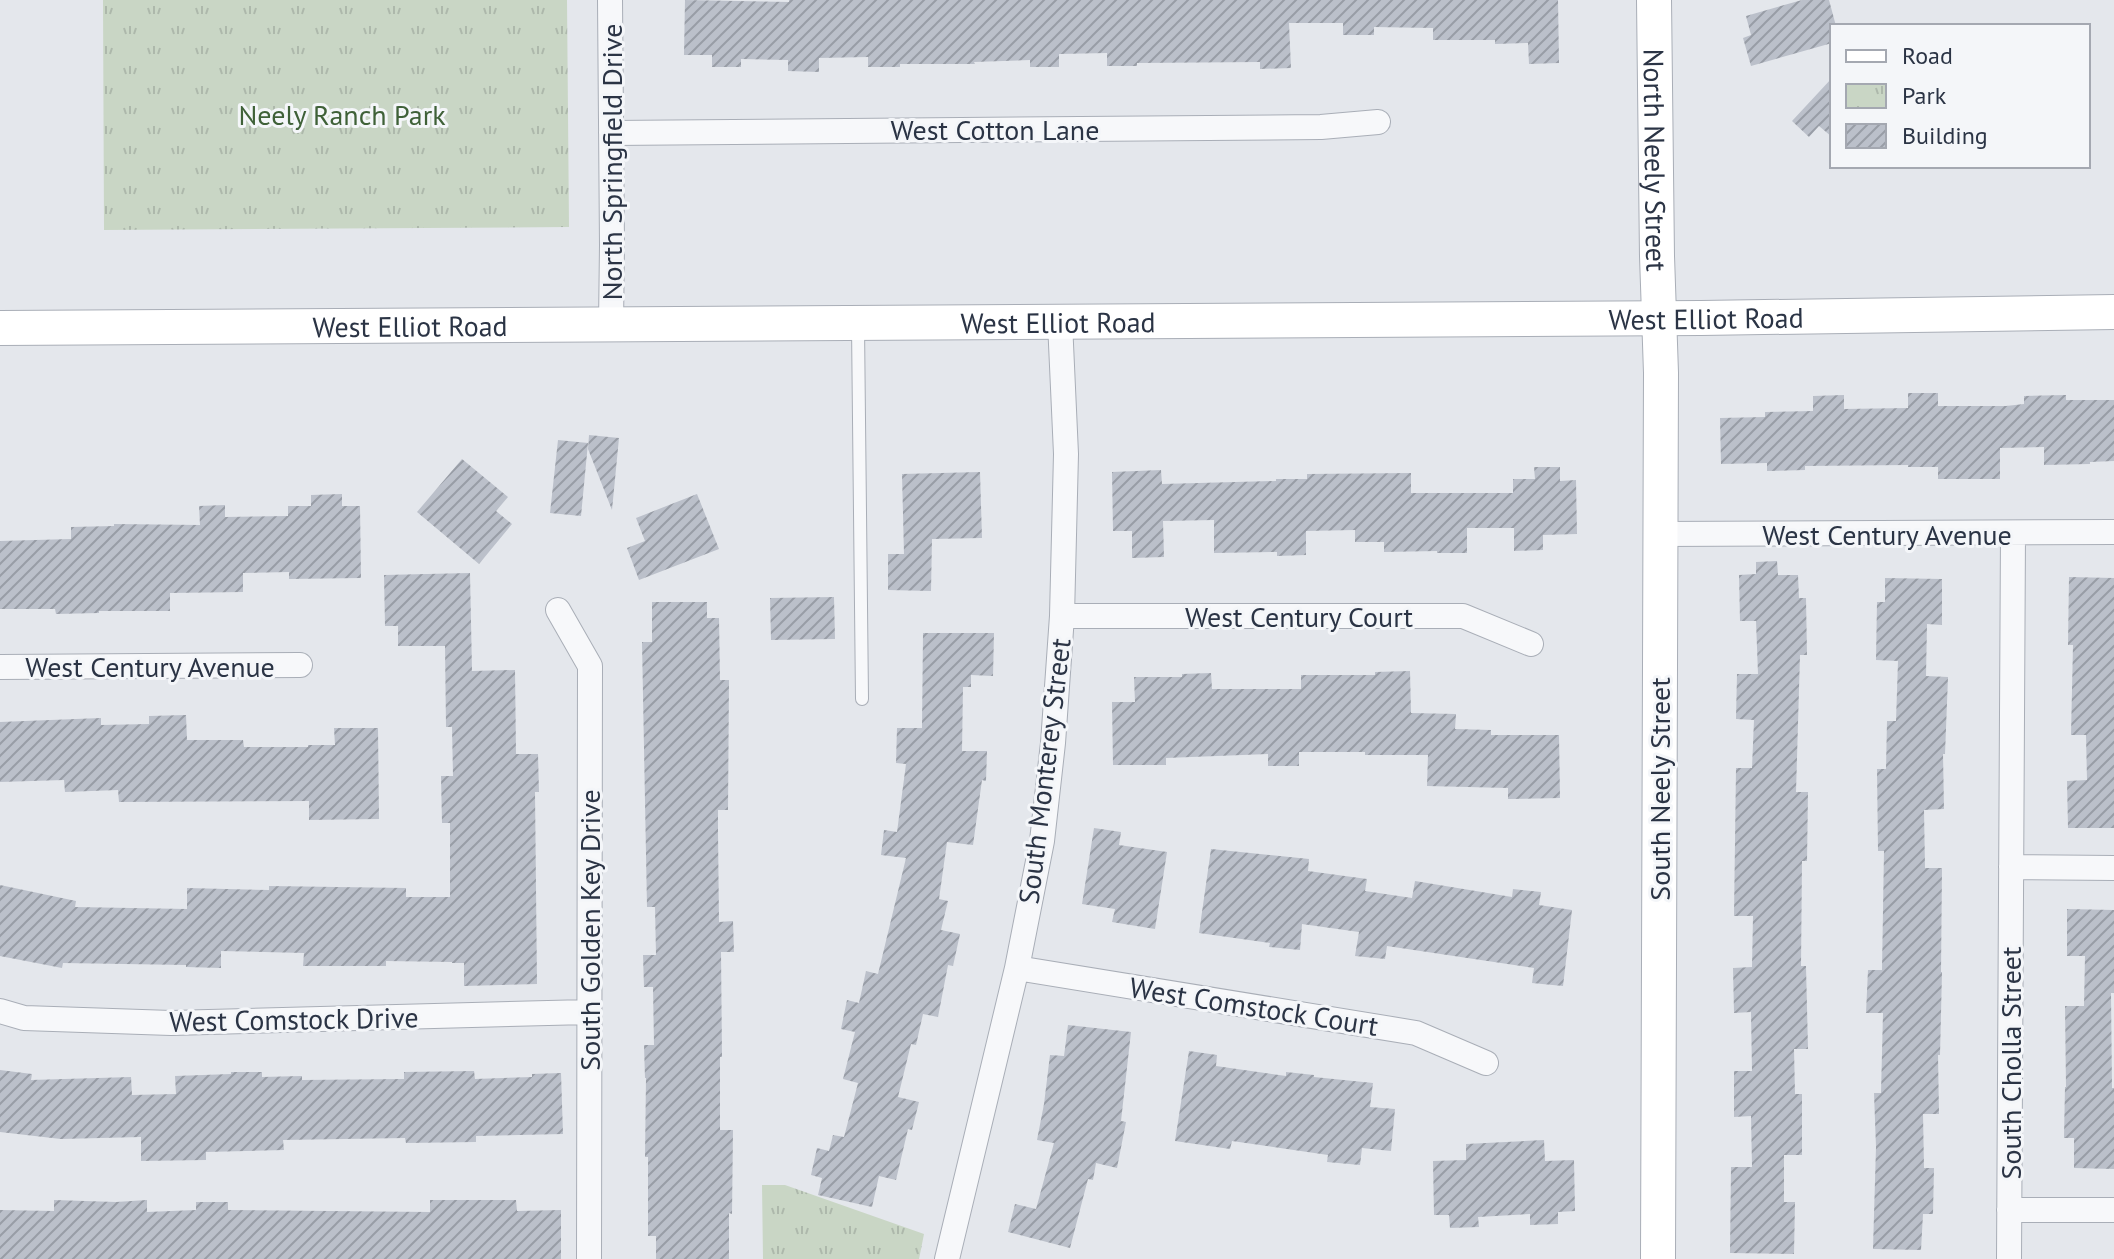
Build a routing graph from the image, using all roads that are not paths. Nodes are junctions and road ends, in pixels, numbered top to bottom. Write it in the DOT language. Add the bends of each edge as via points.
graph roads {
  1 [pos="610,0"];
  2 [pos="1654,0"];
  3 [pos="1378,122"];
  4 [pos="611,133"];
  5 [pos="2114,312"];
  6 [pos="1659,318"];
  7 [pos="1060,322"];
  8 [pos="858,323"];
  9 [pos="611,324"];
  10 [pos="0,328"];
  11 [pos="2114,532"];
  12 [pos="1660,534"];
  13 [pos="2013,534"];
  14 [pos="558,610"];
  15 [pos="1062,616"];
  16 [pos="1531,644"];
  17 [pos="300,665"];
  18 [pos="0,667"];
  19 [pos="862,699"];
  20 [pos="2011,867"];
  21 [pos="2114,868"];
  22 [pos="1017,968"];
  23 [pos="0,1011"];
  24 [pos="588,1012"];
  25 [pos="1486,1063"];
  26 [pos="2009,1210"];
  27 [pos="2114,1210"];
  28 [pos="589,1259"];
  29 [pos="947,1259"];
  30 [pos="1658,1259"];
  31 [pos="2009,1259"];
  1 -- 4 [label="street, North Springfield Drive"];
  2 -- 6 [label="main road, North Neely Street"];
  3 -- 4 [label="street, West Cotton Lane" via="1321,127"];
  4 -- 9 [label="street, North Springfield Drive"];
  5 -- 6 [label="main road, West Elliot Road"];
  6 -- 7 [label="main road, West Elliot Road"];
  6 -- 12 [label="main road, South Neely Street"];
  7 -- 8 [label="main road, West Elliot Road"];
  7 -- 15 [label="street, South Monterey Street" via="1066,454"];
  8 -- 9 [label="main road, West Elliot Road"];
  8 -- 19 [label="lane"];
  9 -- 10 [label="main road, West Elliot Road"];
  11 -- 13 [label="street, West Century Avenue"];
  12 -- 13 [label="street, West Century Avenue"];
  12 -- 30 [label="main road, South Neely Street"];
  13 -- 20 [label="street, South Cholla Street"];
  14 -- 24 [label="street, South Golden Key Drive" via="590,666"];
  15 -- 16 [label="street, West Century Court" via="1463,616"];
  15 -- 22 [label="street, South Monterey Street" via="1042,841"];
  17 -- 18 [label="street, West Century Avenue"];
  20 -- 21 [label="street"];
  20 -- 26 [label="street, South Cholla Street"];
  22 -- 25 [label="street, West Comstock Court" via="1416,1033"];
  22 -- 29 [label="street, South Monterey Street"];
  23 -- 24 [label="street, West Comstock Drive" via="24,1018 171,1023"];
  24 -- 28 [label="street, South Golden Key Drive"];
  26 -- 27 [label="street"];
  26 -- 31 [label="street, South Cholla Street"];
}
